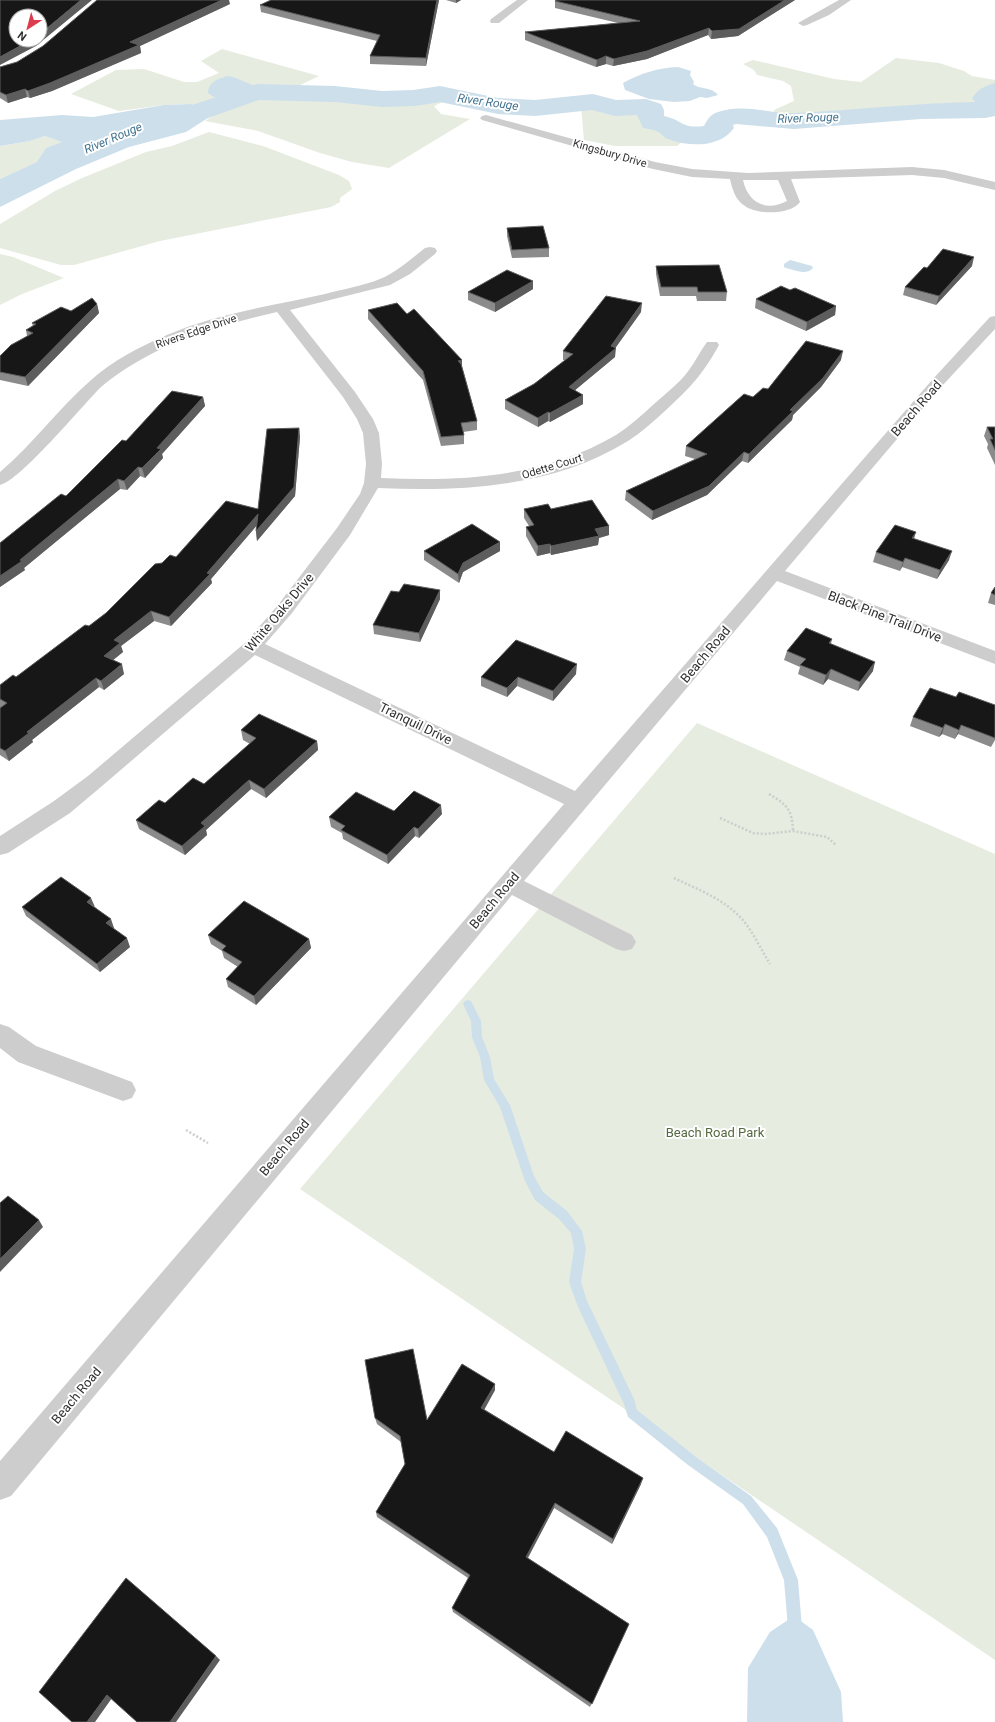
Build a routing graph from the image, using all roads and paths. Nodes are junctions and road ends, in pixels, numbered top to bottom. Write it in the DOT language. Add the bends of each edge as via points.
graph roads {
  1 [pos="523,0"];
  2 [pos="846,0"];
  3 [pos="495,21"];
  4 [pos="803,23"];
  5 [pos="486,118"];
  6 [pos="783,176"];
  7 [pos="736,177"];
  8 [pos="995,186"];
  9 [pos="430,250"];
  10 [pos="280,307"];
  11 [pos="995,320"];
  12 [pos="712,345"];
  13 [pos="0,480"];
  14 [pos="372,483"];
  15 [pos="774,573"];
  16 [pos="252,646"];
  17 [pos="995,658"];
  18 [pos="769,794"];
  19 [pos="579,802"];
  20 [pos="720,818"];
  21 [pos="793,831"];
  22 [pos="836,845"];
  23 [pos="0,847"];
  24 [pos="674,878"];
  25 [pos="508,883"];
  26 [pos="624,942"];
  27 [pos="770,964"];
  28 [pos="0,1034"];
  29 [pos="123,1090"];
  30 [pos="186,1130"];
  31 [pos="208,1143"];
  32 [pos="0,1485"];
  1 -- 3 [label="street"];
  2 -- 4 [label="street"];
  5 -- 7 [label="street, Kingsbury Drive" via="670,169"];
  6 -- 7 [label="street, Kingsbury Drive"];
  6 -- 7 [label="street" via="794,202 789,207 780,208 758,207 745,201"];
  6 -- 8 [label="street, Kingsbury Drive" via="905,170 944,174"];
  9 -- 10 [label="street, Rivers Edge Drive" via="405,271 385,282"];
  10 -- 13 [label="street, Rivers Edge Drive" via="223,320 169,338 120,364 92,387"];
  10 -- 14 [label="street, White Oaks Drive" via="350,395 365,419 373,448"];
  11 -- 15 [label="street, Beach Road" via="937,383"];
  12 -- 14 [label="street, Odette Court" via="694,374 651,415 622,438 586,456 554,467 494,481 431,485"];
  14 -- 16 [label="street, White Oaks Drive" via="359,510 344,531 285,609"];
  15 -- 17 [label="street, Black Pine Trail Drive"];
  15 -- 19 [label="street, Beach Road"];
  16 -- 19 [label="street, Tranquil Drive"];
  16 -- 23 [label="street, White Oaks Drive" via="95,781 62,807"];
  18 -- 21 [label="path" via="793,814"];
  19 -- 25 [label="street, Beach Road"];
  20 -- 21 [label="path" via="753,833"];
  21 -- 22 [label="path" via="827,837"];
  24 -- 27 [label="path" via="716,899 735,913 746,924"];
  25 -- 26 [label="street"];
  25 -- 32 [label="street, Beach Road"];
  28 -- 29 [label="street" via="27,1054"];
  30 -- 31 [label="path"];
}
